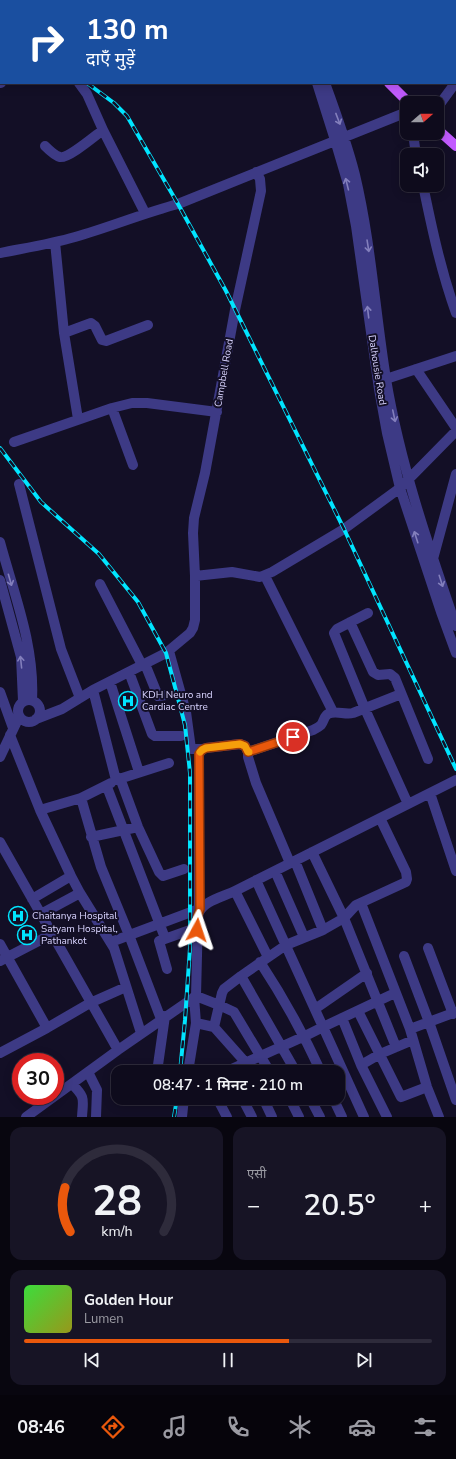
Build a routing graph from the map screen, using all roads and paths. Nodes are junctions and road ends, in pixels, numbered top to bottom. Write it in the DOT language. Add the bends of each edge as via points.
graph roads {
  1 [pos="80,84"];
  2 [pos="317,84"];
  3 [pos="325,84"];
  4 [pos="390,84"];
  5 [pos="455,84"];
  6 [pos="402,96"];
  7 [pos="444,98"];
  8 [pos="400,115"];
  9 [pos="103,130"];
  10 [pos="444,135"];
  11 [pos="340,138"];
  12 [pos="44,146"];
  13 [pos="456,146"];
  14 [pos="256,172"];
  15 [pos="424,192"];
  16 [pos="145,213"];
  17 [pos="56,242"];
  18 [pos="0,253"];
  19 [pos="369,282"];
  20 [pos="456,313"];
  21 [pos="148,325"];
  22 [pos="64,333"];
  23 [pos="456,356"];
  24 [pos="416,369"];
  25 [pos="386,379"];
  26 [pos="112,408"];
  27 [pos="217,412"];
  28 [pos="78,419"];
  29 [pos="456,430"];
  30 [pos="14,442"];
  31 [pos="133,465"];
  32 [pos="456,474"];
  33 [pos="408,480"];
  34 [pos="19,484"];
  35 [pos="400,488"];
  36 [pos="0,542"];
  37 [pos="2,559"];
  38 [pos="434,559"];
  39 [pos="195,576"];
  40 [pos="265,576"];
  41 [pos="429,576"];
  42 [pos="0,580"];
  43 [pos="100,584"];
  44 [pos="368,613"];
  45 [pos="350,622"];
  46 [pos="456,626"];
  47 [pos="169,651"];
  48 [pos="456,653"];
  49 [pos="144,664"];
  50 [pos="129,672"];
  51 [pos="110,682"];
  52 [pos="93,690"];
  53 [pos="0,692"];
  54 [pos="401,694"];
  55 [pos="166,695"];
  56 [pos="80,698"];
  57 [pos="28,700"];
  58 [pos="365,709"];
  59 [pos="333,712"];
  60 [pos="19,717"];
  61 [pos="36,719"];
  62 [pos="8,736"];
  63 [pos="181,736"];
  64 [pos="202,750"];
  65 [pos="248,752"];
  66 [pos="0,757"];
  67 [pos="428,759"];
  68 [pos="169,763"];
  69 [pos="139,772"];
  70 [pos="118,779"];
  71 [pos="456,780"];
  72 [pos="106,787"];
  73 [pos="430,793"];
  74 [pos="81,798"];
  75 [pos="408,804"];
  76 [pos="40,810"];
  77 [pos="380,818"];
  78 [pos="138,827"];
  79 [pos="123,830"];
  80 [pos="91,837"];
  81 [pos="0,842"];
  82 [pos="312,852"];
  83 [pos="292,862"];
  84 [pos="184,868"];
  85 [pos="275,871"];
  86 [pos="456,871"];
  87 [pos="71,876"];
  88 [pos="256,880"];
  89 [pos="235,891"];
  90 [pos="80,893"];
  91 [pos="32,899"];
  92 [pos="361,903"];
  93 [pos="200,909"];
  94 [pos="41,914"];
  95 [pos="344,918"];
  96 [pos="160,924"];
  97 [pos="190,930"];
  98 [pos="323,930"];
  99 [pos="52,934"];
  100 [pos="129,935"];
  101 [pos="304,937"];
  102 [pos="165,938"];
  103 [pos="111,942"];
  104 [pos="0,944"];
  105 [pos="286,945"];
  106 [pos="428,948"];
  107 [pos="404,956"];
  108 [pos="264,959"];
  109 [pos="4,960"];
  110 [pos="167,969"];
  111 [pos="367,973"];
  112 [pos="241,976"];
  113 [pos="126,987"];
  114 [pos="395,993"];
  115 [pos="195,997"];
  116 [pos="379,1002"];
  117 [pos="90,1003"];
  118 [pos="219,1005"];
  119 [pos="315,1009"];
  120 [pos="358,1011"];
  121 [pos="454,1013"];
  122 [pos="163,1018"];
  123 [pos="342,1018"];
  124 [pos="429,1022"];
  125 [pos="196,1023"];
  126 [pos="214,1026"];
  127 [pos="323,1027"];
  128 [pos="47,1028"];
  129 [pos="410,1030"];
  130 [pos="141,1033"];
  131 [pos="305,1036"];
  132 [pos="413,1040"];
  133 [pos="281,1047"];
  134 [pos="396,1047"];
  135 [pos="118,1050"];
  136 [pos="0,1053"];
  137 [pos="380,1054"];
  138 [pos="261,1056"];
  139 [pos="158,1065"];
  140 [pos="189,1065"];
  141 [pos="246,1065"];
  142 [pos="250,1065"];
  143 [pos="266,1065"];
  144 [pos="292,1065"];
  145 [pos="318,1065"];
  146 [pos="361,1065"];
  147 [pos="88,1072"];
  148 [pos="72,1084"];
  149 [pos="427,1087"];
  150 [pos="456,1100"];
  151 [pos="183,1105"];
  152 [pos="221,1105"];
  153 [pos="246,1105"];
  154 [pos="266,1105"];
  155 [pos="293,1105"];
  156 [pos="314,1105"];
  157 [pos="336,1105"];
  158 [pos="26,1117"];
  159 [pos="82,1117"];
  160 [pos="96,1117"];
  161 [pos="182,1117"];
  162 [pos="227,1117"];
  163 [pos="252,1117"];
  164 [pos="272,1117"];
  165 [pos="298,1117"];
  166 [pos="320,1117"];
  167 [pos="342,1117"];
  168 [pos="364,1117"];
  169 [pos="387,1117"];
  170 [pos="439,1117"];
  1 -- 9 [label="street"];
  2 -- 11 [label="street, Dalhousie Road"];
  3 -- 11 [label="street, Dalhousie Road, one-way"];
  4 -- 6 [label="main road"];
  5 -- 7 [label="street"];
  8 -- 11 [label="street"];
  9 -- 12 [label="street" via="63,157 59,157"];
  9 -- 16 [label="street"];
  10 -- 13 [label="main road"];
  11 -- 14 [label="street"];
  11 -- 19 [label="street, Dalhousie Road"];
  14 -- 16 [label="street" via="178,204"];
  14 -- 27 [label="street, Campbell Road" via="260,179 261,192 235,310"];
  15 -- 20 [label="street" via="445,282"];
  16 -- 17 [label="street"];
  17 -- 18 [label="street"];
  17 -- 22 [label="street"];
  19 -- 25 [label="street, Dalhousie Road"];
  35 -- 19 [label="street, Dalhousie Road, one-way" via="379,389"];
  21 -- 22 [label="street" via="106,341 102,340 91,323"];
  22 -- 28 [label="street"];
  23 -- 24 [label="street"];
  24 -- 25 [label="street"];
  24 -- 29 [label="street"];
  25 -- 33 [label="street, Dalhousie Road, one-way"];
  26 -- 27 [label="street" via="132,403 147,403"];
  26 -- 28 [label="street"];
  26 -- 31 [label="street"];
  27 -- 39 [label="street, Campbell Road" via="194,518"];
  28 -- 30 [label="street"];
  29 -- 33 [label="street"];
  32 -- 38 [label="street"];
  33 -- 35 [label="street"];
  33 -- 38 [label="street, Dalhousie Road"];
  34 -- 56 [label="street" via="61,649"];
  35 -- 40 [label="street" via="344,529"];
  41 -- 35 [label="street, Dalhousie Road, one-way"];
  36 -- 37 [label="street"];
  37 -- 57 [label="street, one-way" via="26,634 32,672"];
  38 -- 41 [label="street"];
  38 -- 46 [label="street, Dalhousie Road, one-way"];
  39 -- 40 [label="street" via="232,572"];
  39 -- 47 [label="street, Campbell Road" via="196,609 193,628"];
  40 -- 59 [label="street"];
  41 -- 48 [label="street, Dalhousie Road"];
  57 -- 42 [label="street, one-way" via="21,657"];
  43 -- 49 [label="street"];
  44 -- 45 [label="street"];
  45 -- 54 [label="street" via="371,669 378,675 393,675"];
  45 -- 58 [label="street" via="334,633"];
  47 -- 49 [label="street, Campbell Road"];
  47 -- 64 [label="street" via="186,712 191,749"];
  49 -- 50 [label="street, Campbell Road"];
  49 -- 55 [label="street" via="158,696"];
  50 -- 51 [label="street, Campbell Road"];
  50 -- 63 [label="street" via="152,734"];
  51 -- 52 [label="street, Campbell Road"];
  51 -- 69 [label="street"];
  52 -- 56 [label="street, Campbell Road"];
  52 -- 70 [label="street"];
  53 -- 62 [label="street"];
  54 -- 58 [label="street"];
  54 -- 67 [label="street"];
  56 -- 61 [label="street, Campbell Road" via="62,709"];
  57 -- 60 [label="street" via="20,704"];
  57 -- 61 [label="street" via="36,703 39,711"];
  58 -- 59 [label="street" via="349,714"];
  58 -- 75 [label="street"];
  59 -- 65 [label="street" via="313,730"];
  60 -- 61 [label="street" via="27,721"];
  60 -- 62 [label="street"];
  62 -- 66 [label="street"];
  62 -- 76 [label="street"];
  64 -- 65 [label="street" via="240,744 245,746"];
  64 -- 93 [label="street" via="199,754"];
  65 -- 83 [label="street" via="256,783"];
  68 -- 69 [label="street"];
  69 -- 70 [label="street"];
  70 -- 72 [label="street"];
  70 -- 78 [label="street"];
  71 -- 73 [label="street"];
  72 -- 74 [label="street"];
  72 -- 79 [label="street"];
  73 -- 75 [label="street"];
  73 -- 86 [label="street"];
  74 -- 76 [label="street"];
  74 -- 80 [label="street"];
  75 -- 77 [label="street"];
  76 -- 87 [label="street"];
  77 -- 82 [label="street"];
  77 -- 92 [label="street" via="407,879 406,882"];
  78 -- 79 [label="street"];
  78 -- 84 [label="street" via="163,876"];
  79 -- 80 [label="street"];
  79 -- 96 [label="street"];
  80 -- 100 [label="street"];
  81 -- 91 [label="street"];
  82 -- 83 [label="street"];
  82 -- 95 [label="street"];
  83 -- 85 [label="street"];
  83 -- 98 [label="street"];
  85 -- 88 [label="street"];
  85 -- 101 [label="street"];
  87 -- 90 [label="street"];
  87 -- 91 [label="street"];
  88 -- 89 [label="street"];
  88 -- 105 [label="street"];
  89 -- 93 [label="street"];
  89 -- 108 [label="street"];
  90 -- 94 [label="street"];
  90 -- 103 [label="street"];
  91 -- 94 [label="street"];
  92 -- 95 [label="street"];
  92 -- 114 [label="street"];
  93 -- 96 [label="street"];
  93 -- 115 [label="street"];
  94 -- 99 [label="street"];
  95 -- 98 [label="street"];
  95 -- 111 [label="street"];
  96 -- 100 [label="street"];
  96 -- 102 [label="street"];
  97 -- 102 [label="street"];
  98 -- 101 [label="street"];
  99 -- 109 [label="street"];
  99 -- 117 [label="street"];
  100 -- 103 [label="street"];
  100 -- 122 [label="street"];
  101 -- 105 [label="street"];
  102 -- 110 [label="street" via="159,942"];
  103 -- 113 [label="street"];
  104 -- 109 [label="street"];
  105 -- 108 [label="street"];
  105 -- 119 [label="street"];
  106 -- 121 [label="street"];
  107 -- 124 [label="street"];
  108 -- 112 [label="street"];
  108 -- 131 [label="street"];
  109 -- 128 [label="street"];
  111 -- 116 [label="street"];
  111 -- 119 [label="street"];
  112 -- 118 [label="street" via="224,989"];
  112 -- 133 [label="street"];
  113 -- 117 [label="street"];
  113 -- 130 [label="street"];
  114 -- 116 [label="street"];
  114 -- 129 [label="street"];
  115 -- 118 [label="street"];
  115 -- 122 [label="street"];
  115 -- 125 [label="street"];
  116 -- 120 [label="street"];
  116 -- 134 [label="street"];
  117 -- 128 [label="street"];
  117 -- 135 [label="street"];
  118 -- 126 [label="street"];
  118 -- 138 [label="street" via="237,1015"];
  119 -- 127 [label="street"];
  120 -- 123 [label="street"];
  120 -- 137 [label="street"];
  121 -- 124 [label="street"];
  122 -- 130 [label="street"];
  122 -- 139 [label="street"];
  123 -- 127 [label="street"];
  123 -- 146 [label="street"];
  124 -- 129 [label="street"];
  124 -- 150 [label="street"];
  125 -- 126 [label="street"];
  125 -- 140 [label="street"];
  126 -- 141 [label="street"];
  127 -- 131 [label="street"];
  127 -- 168 [label="street"];
  128 -- 136 [label="street"];
  129 -- 132 [label="street"];
  130 -- 135 [label="street"];
  131 -- 133 [label="street"];
  131 -- 145 [label="street"];
  132 -- 134 [label="street"];
  132 -- 149 [label="street"];
  133 -- 138 [label="street"];
  133 -- 144 [label="street"];
  134 -- 137 [label="street"];
  135 -- 147 [label="street"];
  137 -- 146 [label="street"];
  137 -- 149 [label="street" via="400,1097"];
  138 -- 142 [label="street"];
  138 -- 143 [label="street"];
  146 -- 169 [label="street"];
  147 -- 148 [label="street"];
  147 -- 160 [label="street" via="97,1090"];
  148 -- 158 [label="street"];
  148 -- 159 [label="street" via="82,1094"];
  149 -- 170 [label="street"];
  151 -- 161 [label="street"];
  152 -- 162 [label="street"];
  153 -- 163 [label="street"];
  154 -- 164 [label="street"];
  155 -- 165 [label="street"];
  156 -- 166 [label="street"];
  157 -- 167 [label="street"];
}
